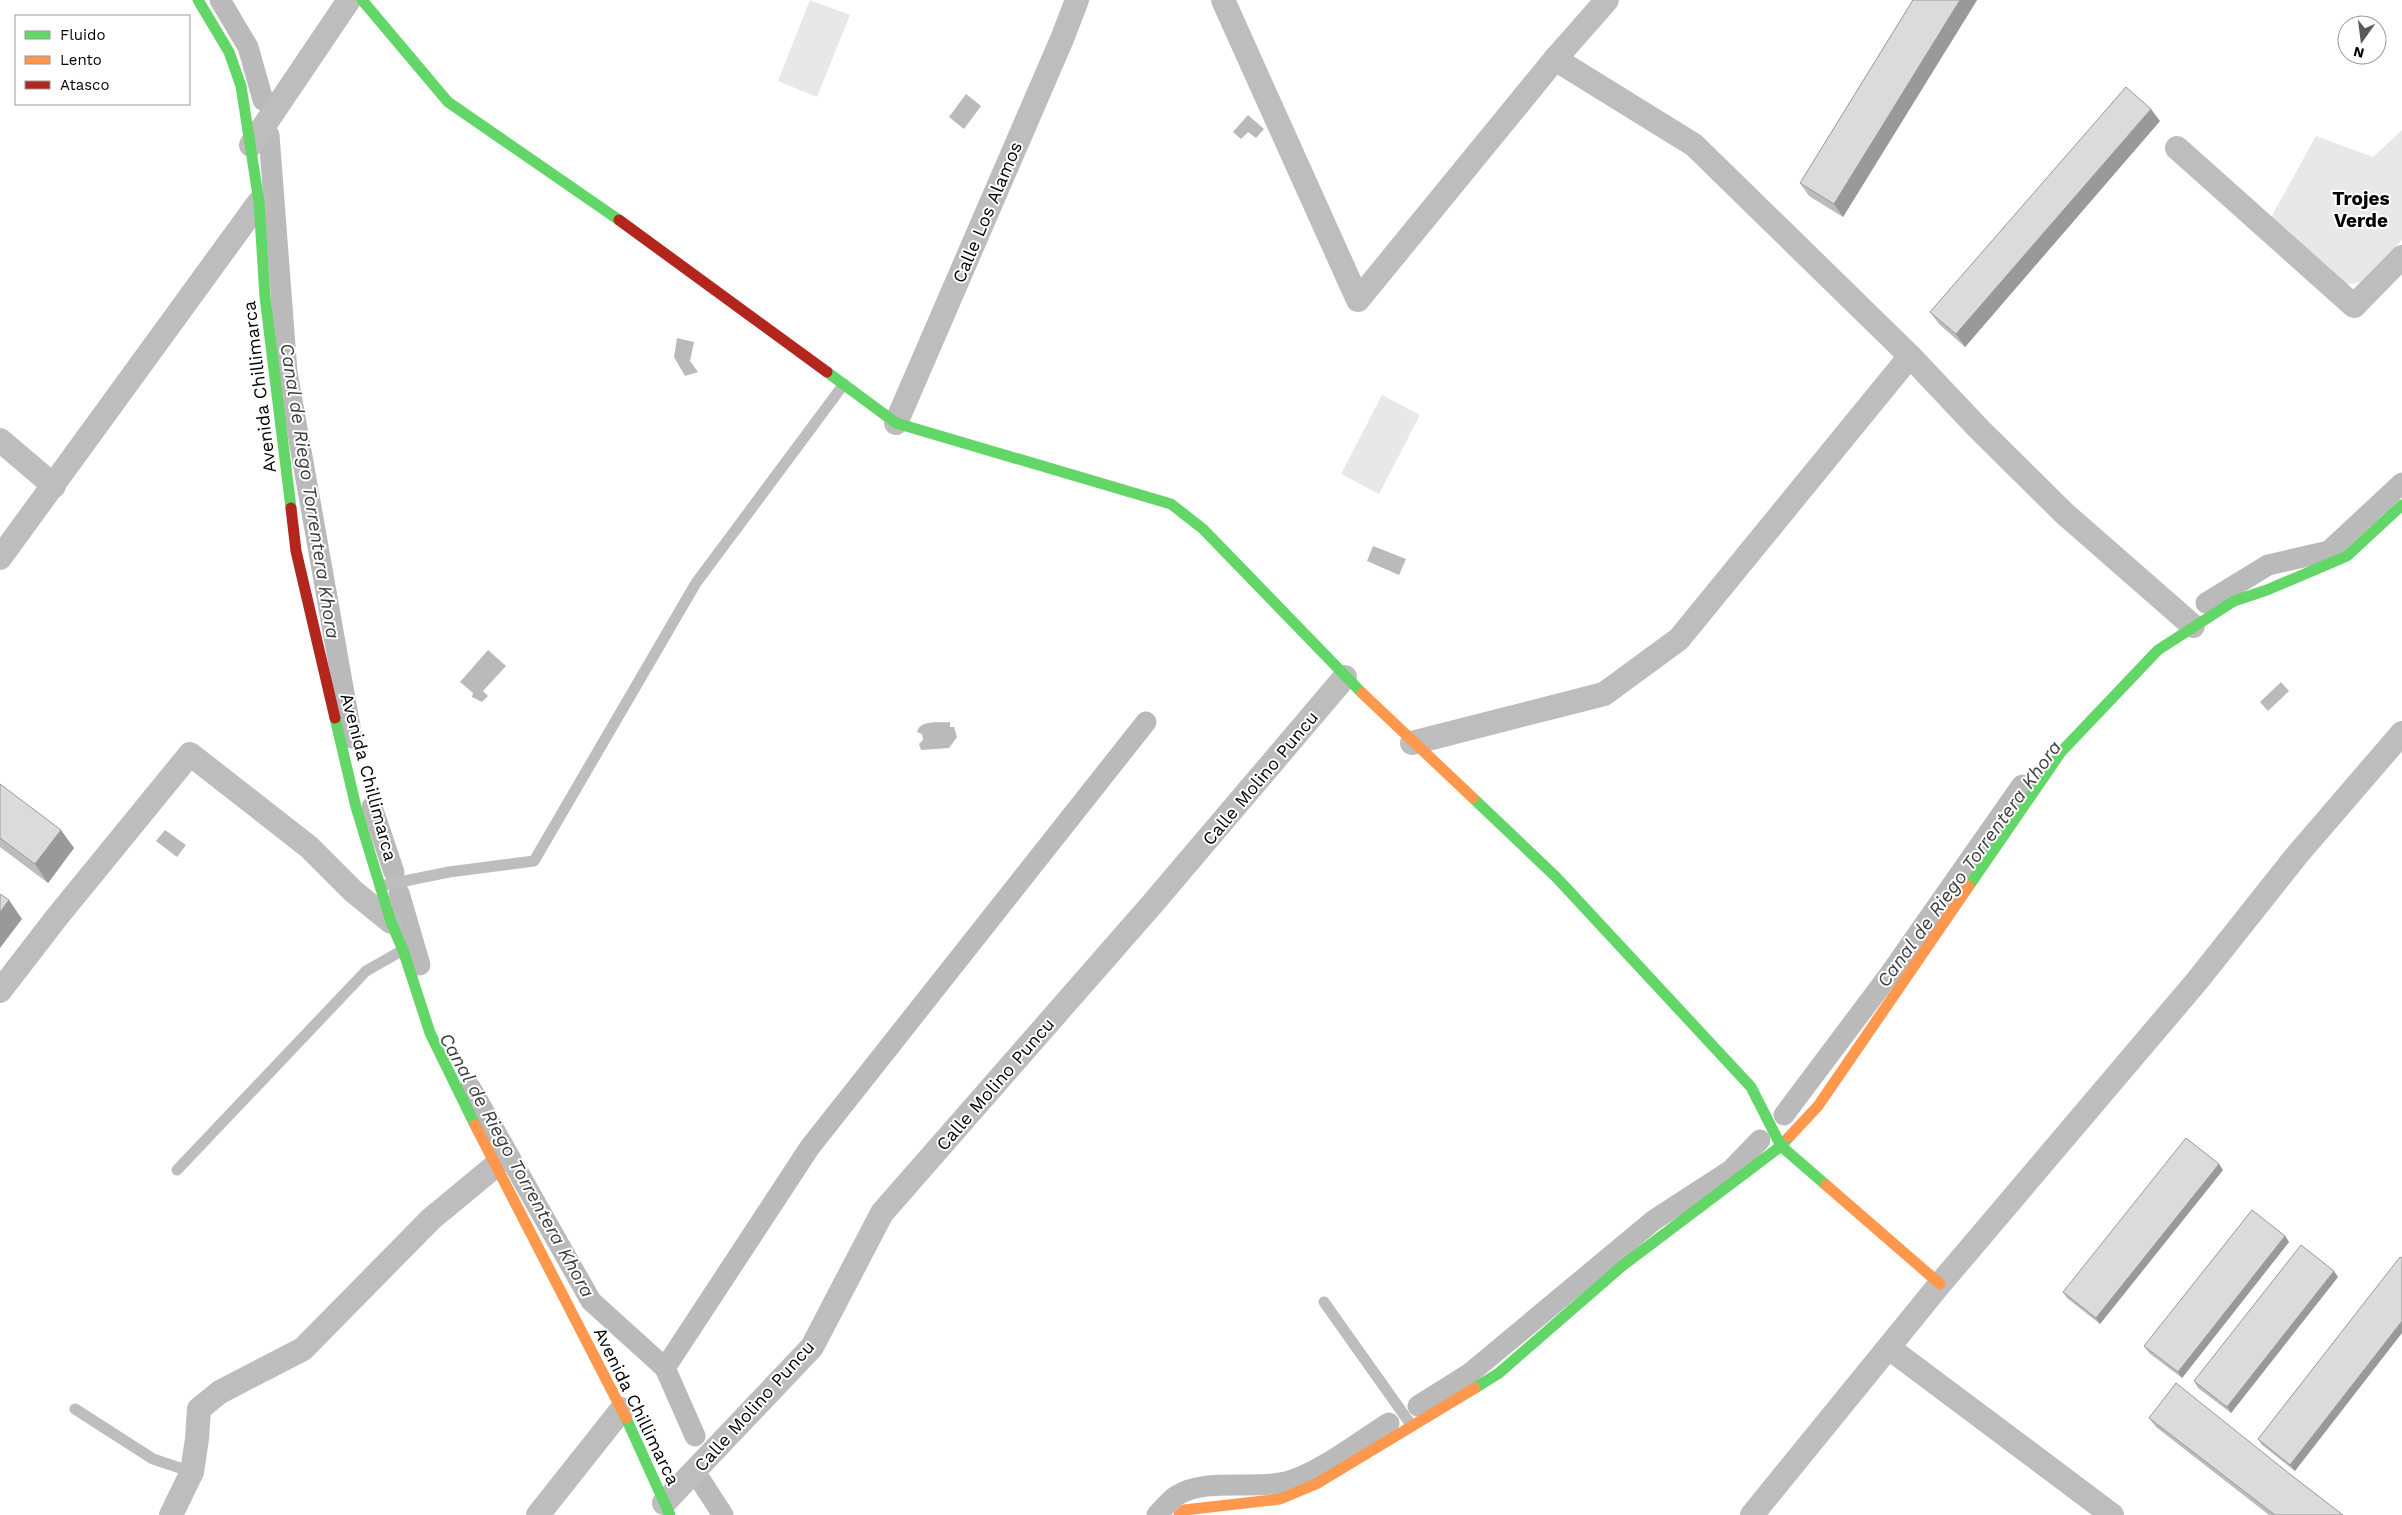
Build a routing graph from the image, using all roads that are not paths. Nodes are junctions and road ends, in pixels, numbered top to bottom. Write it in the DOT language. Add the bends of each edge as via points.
graph roads {
  1 [pos="198,0"];
  2 [pos="349,0"];
  3 [pos="362,0"];
  4 [pos="1077,0"];
  5 [pos="1223,0"];
  6 [pos="1607,0"];
  7 [pos="1554,59"];
  8 [pos="252,145"];
  9 [pos="2177,148"];
  10 [pos="259,202"];
  11 [pos="2402,257"];
  12 [pos="1910,356"];
  13 [pos="844,384"];
  14 [pos="896,423"];
  15 [pos="0,440"];
  16 [pos="54,486"];
  17 [pos="2402,505"];
  18 [pos="0,558"];
  19 [pos="2192,626"];
  20 [pos="1345,677"];
  21 [pos="2402,733"];
  22 [pos="1412,743"];
  23 [pos="380,886"];
  24 [pos="391,922"];
  25 [pos="403,950"];
  26 [pos="2,984"];
  27 [pos="1781,1146"];
  28 [pos="495,1166"];
  29 [pos="177,1170"];
  30 [pos="1940,1284"];
  31 [pos="1324,1302"];
  32 [pos="1889,1348"];
  33 [pos="76,1409"];
  34 [pos="622,1409"];
  35 [pos="1412,1426"];
  36 [pos="192,1472"];
  37 [pos="667,1509"];
  38 [pos="171,1515"];
  39 [pos="538,1515"];
  40 [pos="1179,1515"];
  41 [pos="1752,1515"];
  42 [pos="2112,1515"];
  1 -- 8 [label="street, Avenida Chillimarca" via="229,52 241,86"];
  2 -- 8 [label="street"];
  3 -- 13 [label="street" via="448,102 645,238"];
  4 -- 14 [label="street, Calle Los Alamos"];
  5 -- 7 [label="street" via="1358,300"];
  6 -- 7 [label="street"];
  7 -- 12 [label="street" via="1694,145"];
  8 -- 10 [label="street, Avenida Chillimarca"];
  9 -- 11 [label="street" via="2354,306"];
  10 -- 16 [label="street"];
  10 -- 23 [label="street, Avenida Chillimarca" via="265,297 296,551 356,807"];
  12 -- 19 [label="street" via="2065,514"];
  12 -- 22 [label="street" via="1679,639 1604,694"];
  13 -- 14 [label="street"];
  13 -- 23 [label="lane" via="696,583 534,861 449,872"];
  14 -- 20 [label="street" via="1171,504 1202,529"];
  15 -- 16 [label="street"];
  16 -- 18 [label="street"];
  17 -- 19 [label="street" via="2347,556 2234,601"];
  19 -- 27 [label="street" via="2158,650 2061,752 1818,1106"];
  20 -- 22 [label="street"];
  20 -- 37 [label="street, Calle Molino Puncu" via="1154,902 882,1213 812,1346"];
  21 -- 30 [label="street"];
  22 -- 27 [label="street" via="1556,877 1751,1087"];
  23 -- 24 [label="street, Avenida Chillimarca"];
  24 -- 25 [label="street, Avenida Chillimarca"];
  24 -- 26 [label="street" via="353,891 309,847 190,754"];
  25 -- 28 [label="street, Avenida Chillimarca" via="430,1033"];
  25 -- 29 [label="lane" via="366,971"];
  27 -- 30 [label="street"];
  27 -- 35 [label="street" via="1622,1266 1499,1373"];
  28 -- 34 [label="street, Avenida Chillimarca"];
  28 -- 36 [label="street" via="431,1219 304,1349 220,1392 198,1408"];
  30 -- 32 [label="street"];
  31 -- 35 [label="lane"];
  32 -- 41 [label="street"];
  32 -- 42 [label="street"];
  33 -- 36 [label="lane" via="154,1459"];
  34 -- 37 [label="street, Avenida Chillimarca"];
  34 -- 39 [label="street"];
  35 -- 40 [label="street" via="1316,1484 1280,1499 1184,1510"];
  36 -- 38 [label="street"];
}
